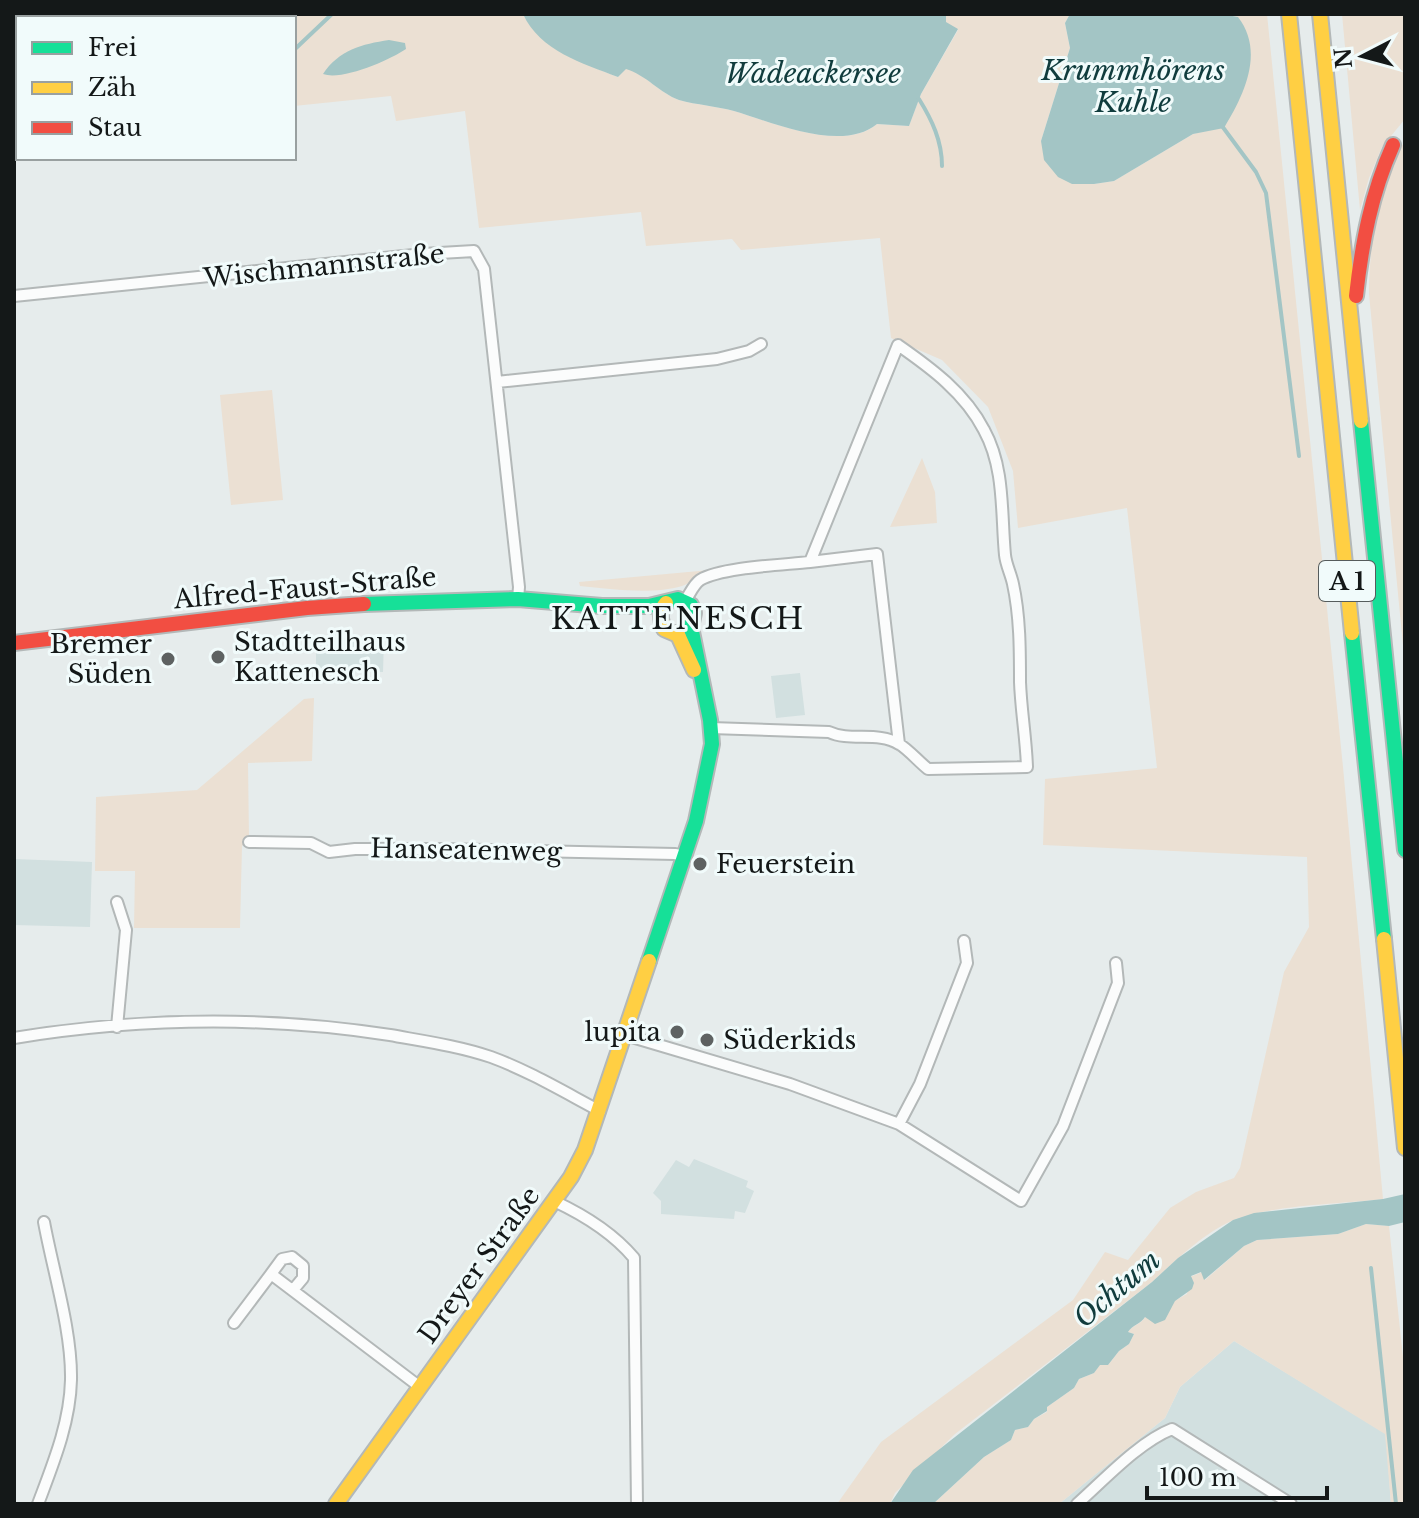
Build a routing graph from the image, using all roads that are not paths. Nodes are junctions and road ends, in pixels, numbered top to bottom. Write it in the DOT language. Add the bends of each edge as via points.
graph roads {
  1 [pos="1289,14"];
  2 [pos="1320,14"];
  3 [pos="1393,145"];
  4 [pos="14,296"];
  5 [pos="1352,335"];
  6 [pos="761,344"];
  7 [pos="497,382"];
  8 [pos="810,562"];
  9 [pos="518,599"];
  10 [pos="685,601"];
  11 [pos="666,603"];
  12 [pos="602,606"];
  13 [pos="660,620"];
  14 [pos="685,631"];
  15 [pos="14,643"];
  16 [pos="711,728"];
  17 [pos="899,744"];
  18 [pos="249,842"];
  19 [pos="1405,850"];
  20 [pos="684,856"];
  21 [pos="117,902"];
  22 [pos="964,941"];
  23 [pos="1116,963"];
  24 [pos="117,1027"];
  25 [pos="625,1035"];
  26 [pos="14,1038"];
  27 [pos="600,1111"];
  28 [pos="899,1124"];
  29 [pos="1405,1148"];
  30 [pos="554,1201"];
  31 [pos="44,1222"];
  32 [pos="271,1274"];
  33 [pos="293,1290"];
  34 [pos="234,1323"];
  35 [pos="420,1387"];
  36 [pos="38,1504"];
  37 [pos="336,1504"];
  38 [pos="637,1504"];
  39 [pos="1077,1504"];
  40 [pos="1291,1504"];
  1 -- 29 [label="main road, A 1"];
  2 -- 5 [label="main road, A 1"];
  3 -- 5 [label="main road" via="1369,206"];
  4 -- 7 [label="street, Wischmannstraße" via="474,251 484,269"];
  5 -- 19 [label="main road, A 1"];
  6 -- 7 [label="street" via="717,359"];
  7 -- 9 [label="street, Wischmannstraße"];
  8 -- 10 [label="street" via="703,578"];
  8 -- 17 [label="street" via="877,554"];
  8 -- 17 [label="street" via="898,345 962,399 995,455 1020,648 1027,767 928,769"];
  9 -- 12 [label="main road, Alfred-Faust-Straße"];
  9 -- 15 [label="main road, Alfred-Faust-Straße" via="307,608"];
  10 -- 11 [label="main road, Alfred-Faust-Straße"];
  10 -- 14 [label="main road, Alfred-Faust-Straße" via="694,613"];
  11 -- 12 [label="main road, Alfred-Faust-Straße"];
  11 -- 13 [label="main road"];
  12 -- 13 [label="main road, Alfred-Faust-Straße"];
  13 -- 14 [label="main road, Alfred-Faust-Straße" via="664,629"];
  14 -- 16 [label="main road, Alfred-Faust-Straße"];
  16 -- 17 [label="street" via="829,732"];
  16 -- 20 [label="main road, Alfred-Faust-Straße" via="705,780"];
  18 -- 20 [label="street, Hanseatenweg" via="311,843 329,852 441,849"];
  20 -- 25 [label="main road, Alfred-Faust-Straße"];
  21 -- 24 [label="street" via="126,930"];
  22 -- 28 [label="street" via="967,963"];
  23 -- 28 [label="street" via="1118,983 1063,1126 1021,1201"];
  24 -- 26 [label="street"];
  24 -- 27 [label="street" via="264,1023 428,1041 488,1056"];
  25 -- 27 [label="main road, Dreyer Straße"];
  25 -- 28 [label="street" via="790,1084"];
  27 -- 30 [label="main road, Dreyer Straße" via="585,1150"];
  30 -- 35 [label="main road, Dreyer Straße"];
  30 -- 38 [label="street" via="607,1231 634,1258"];
  31 -- 36 [label="street" via="71,1379 62,1439"];
  32 -- 33 [label="street"];
  32 -- 33 [label="street" via="282,1259 292,1257 303,1266 303,1278"];
  32 -- 34 [label="street"];
  33 -- 35 [label="street"];
  35 -- 37 [label="main road, Dreyer Straße"];
  39 -- 40 [label="street" via="1172,1429"];
}
